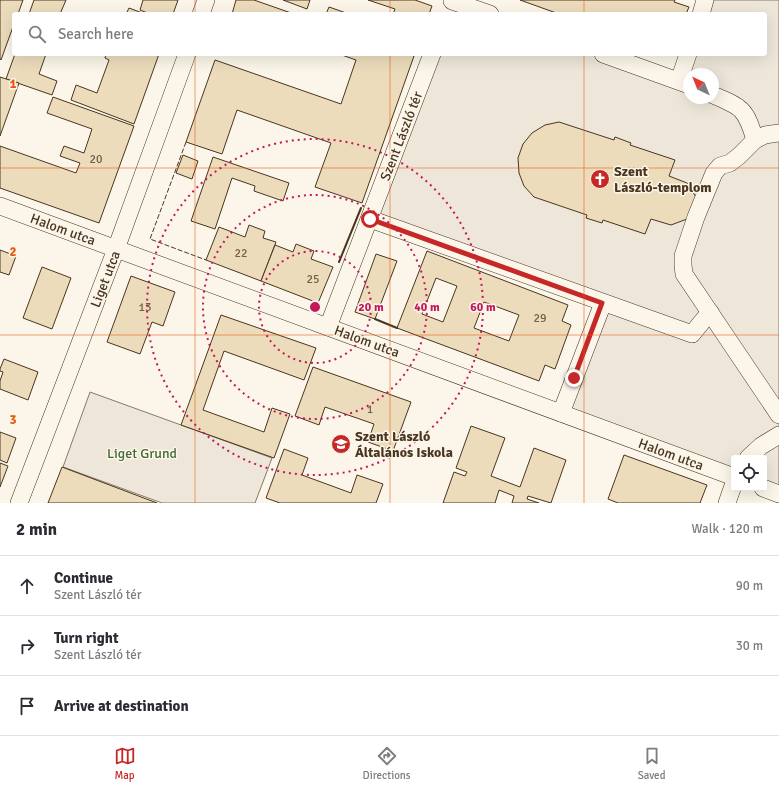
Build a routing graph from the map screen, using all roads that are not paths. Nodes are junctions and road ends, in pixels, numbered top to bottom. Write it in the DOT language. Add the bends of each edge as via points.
graph roads {
  1 [pos="206,0"];
  2 [pos="705,0"];
  3 [pos="451,5"];
  4 [pos="202,12"];
  5 [pos="481,12"];
  6 [pos="702,12"];
  7 [pos="186,56"];
  8 [pos="431,56"];
  9 [pos="609,56"];
  10 [pos="688,56"];
  11 [pos="686,68"];
  12 [pos="683,83"];
  13 [pos="719,97"];
  14 [pos="779,133"];
  15 [pos="755,140"];
  16 [pos="0,206"];
  17 [pos="370,219"];
  18 [pos="116,249"];
  19 [pos="602,303"];
  20 [pos="710,312"];
  21 [pos="328,327"];
  22 [pos="561,413"];
  23 [pos="779,415"];
  24 [pos="779,435"];
  25 [pos="751,455"];
  26 [pos="731,476"];
  27 [pos="767,490"];
  28 [pos="731,491"];
  29 [pos="779,494"];
  30 [pos="19,503"];
  31 [pos="727,503"];
  1 -- 4 [label="street"];
  2 -- 6 [label="street"];
  3 -- 5 [label="street"];
  7 -- 18 [label="street, Liget utca"];
  8 -- 17 [label="street, Szent László tér"];
  9 -- 12 [label="street"];
  10 -- 11 [label="street"];
  13 -- 15 [label="street" via="735,104 744,113 750,122"];
  14 -- 15 [label="street"];
  15 -- 20 [label="street" via="739,156 730,163 720,166 714,173 683,256 684,274"];
  16 -- 18 [label="street, Halom utca"];
  17 -- 19 [label="street"];
  17 -- 21 [label="street, Szent László tér"];
  18 -- 21 [label="street, Halom utca"];
  18 -- 30 [label="street, Liget utca"];
  19 -- 20 [label="street" via="692,334"];
  19 -- 22 [label="street"];
  20 -- 23 [label="street"];
  21 -- 22 [label="street, Halom utca"];
  22 -- 26 [label="street, Halom utca"];
  24 -- 25 [label="street"];
  27 -- 29 [label="street"];
  28 -- 31 [label="street"];
}
